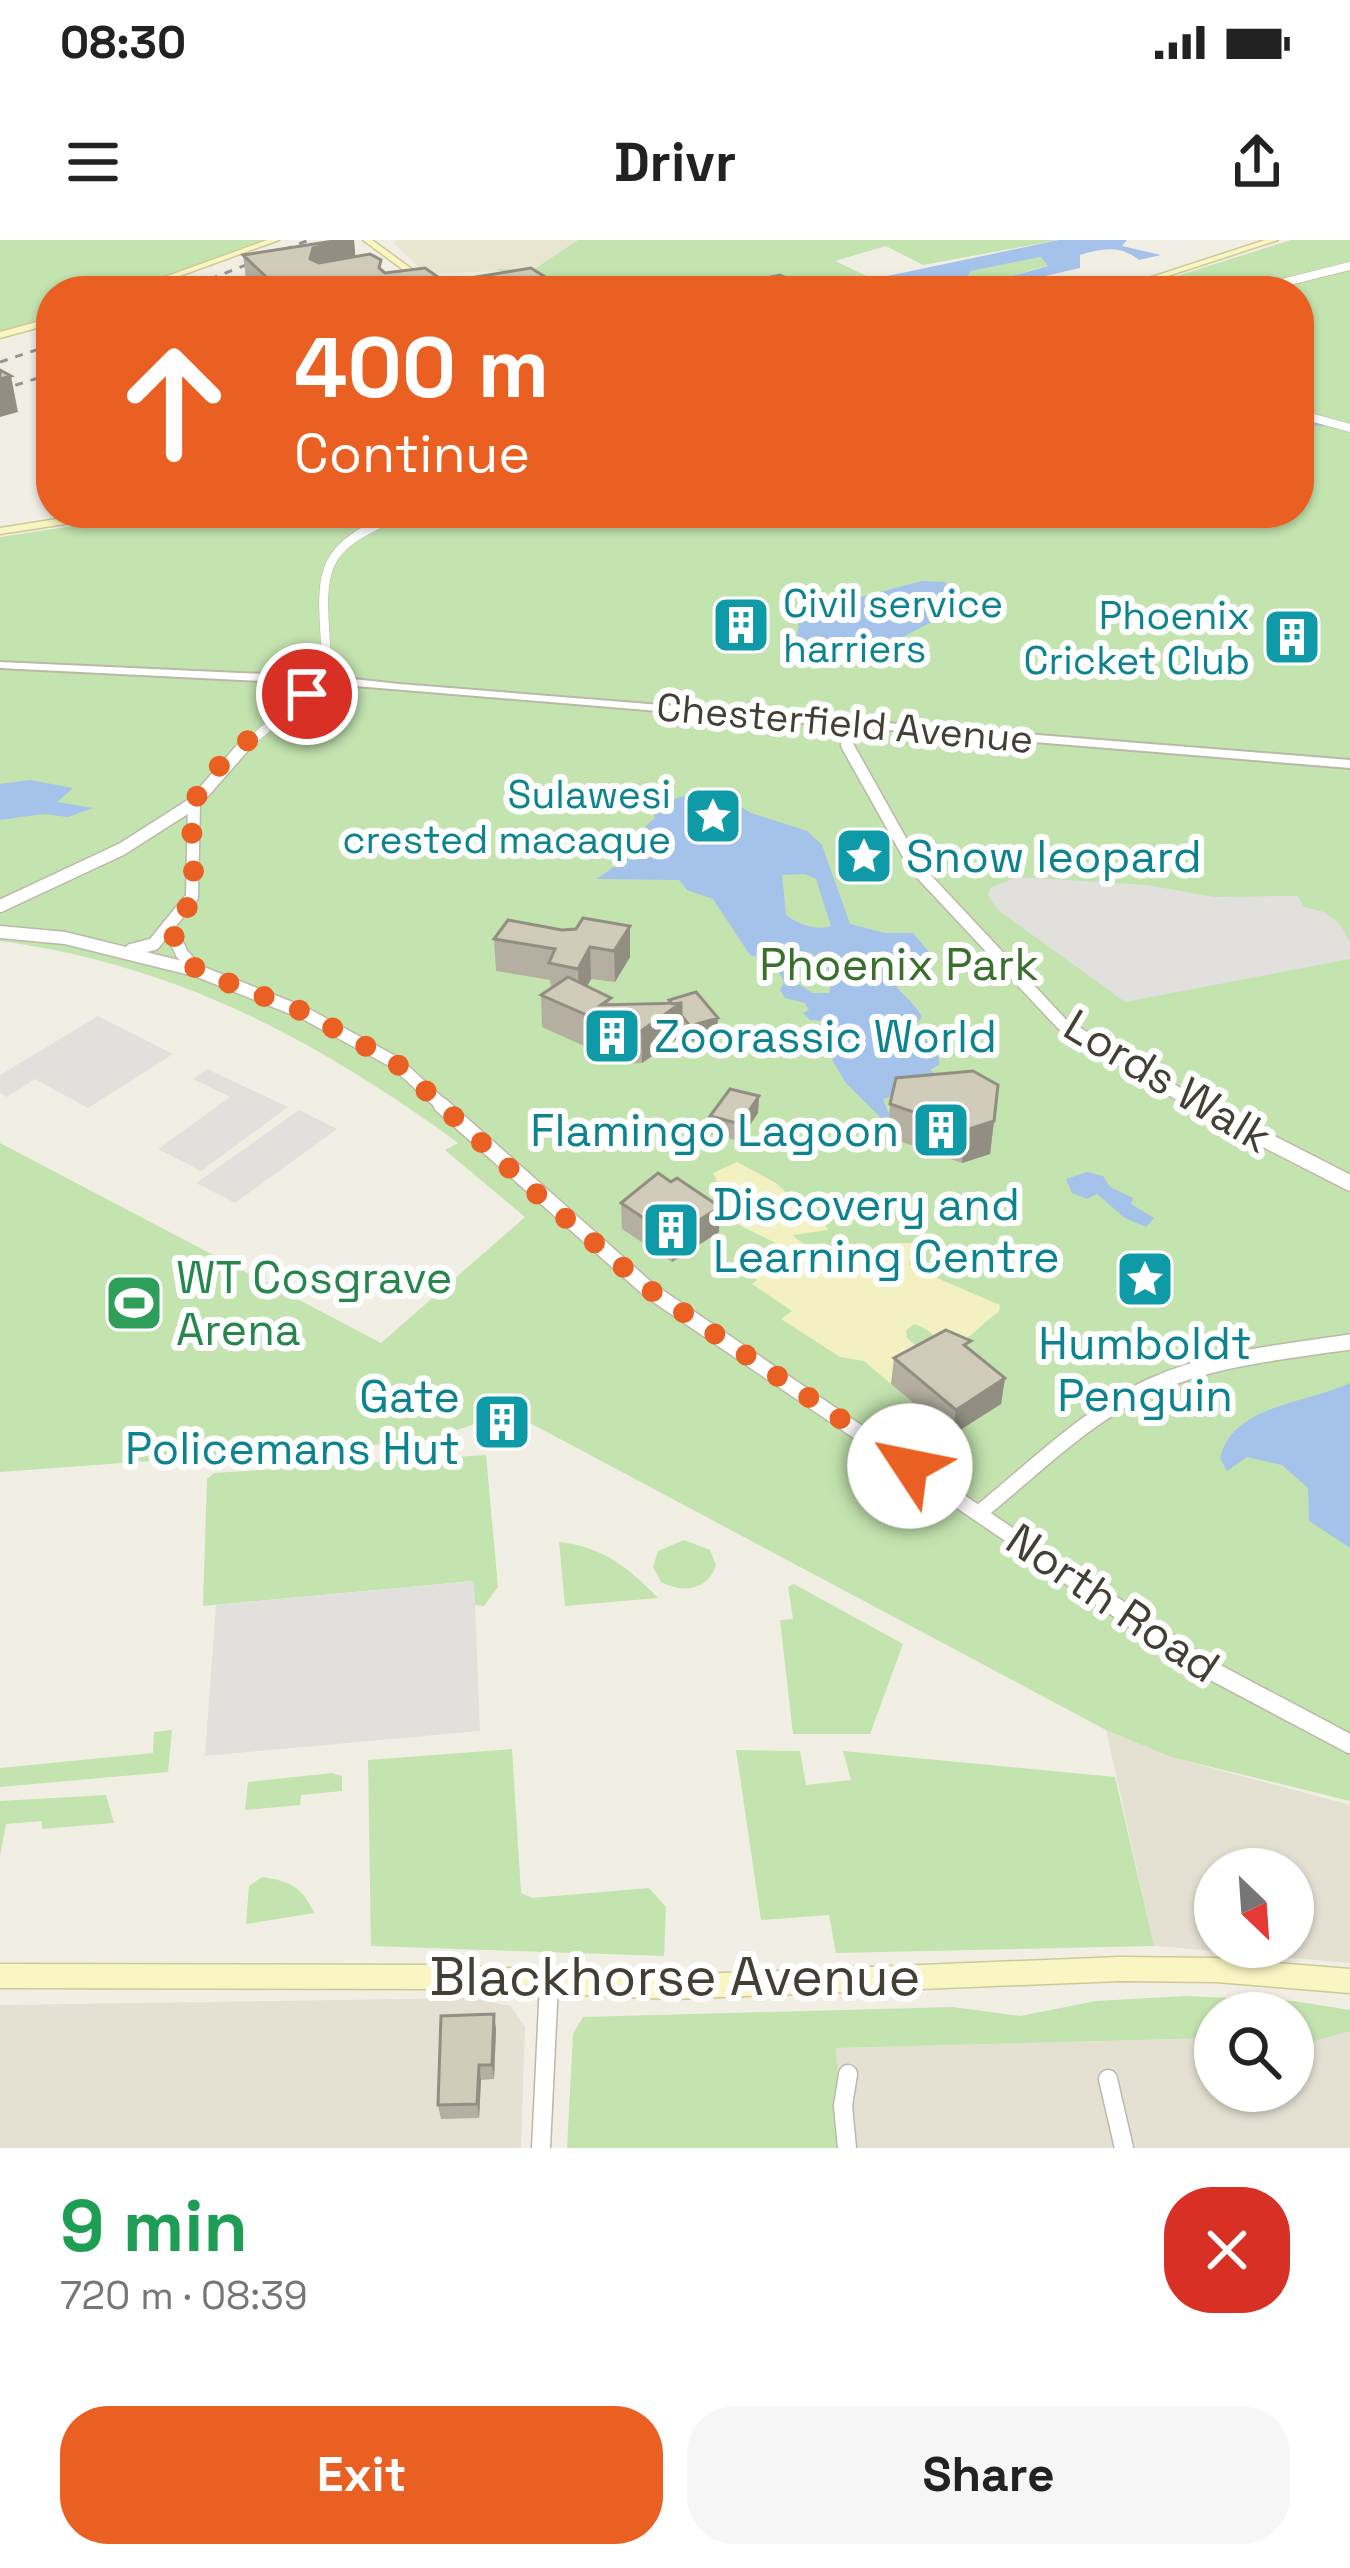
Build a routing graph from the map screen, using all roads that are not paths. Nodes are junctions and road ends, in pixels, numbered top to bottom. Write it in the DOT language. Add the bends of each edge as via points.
graph roads {
  1 [pos="368,240"];
  2 [pos="1274,240"];
  3 [pos="269,244"];
  4 [pos="382,244"];
  5 [pos="366,253"];
  6 [pos="389,256"];
  7 [pos="243,258"];
  8 [pos="1350,266"];
  9 [pos="174,276"];
  10 [pos="190,276"];
  11 [pos="417,276"];
  12 [pos="1160,276"];
  13 [pos="1310,276"];
  14 [pos="36,328"];
  15 [pos="0,339"];
  16 [pos="1314,418"];
  17 [pos="1350,428"];
  18 [pos="36,525"];
  19 [pos="367,528"];
  20 [pos="0,531"];
  21 [pos="0,664"];
  22 [pos="312,670"];
  23 [pos="288,680"];
  24 [pos="340,681"];
  25 [pos="307,694"];
  26 [pos="844,723"];
  27 [pos="1350,764"];
  28 [pos="194,803"];
  29 [pos="161,825"];
  30 [pos="193,826"];
  31 [pos="0,906"];
  32 [pos="169,925"];
  33 [pos="0,932"];
  34 [pos="123,951"];
  35 [pos="198,971"];
  36 [pos="1350,1183"];
  37 [pos="1350,1342"];
  38 [pos="979,1513"];
  39 [pos="1350,1744"];
  40 [pos="0,1976"];
  41 [pos="1350,1981"];
  42 [pos="549,1984"];
  43 [pos="848,2074"];
  44 [pos="1108,2078"];
  45 [pos="542,2148"];
  46 [pos="847,2148"];
  47 [pos="1124,2148"];
  1 -- 4 [label="main road"];
  2 -- 12 [label="main road"];
  3 -- 9 [label="main road"];
  4 -- 6 [label="main road"];
  5 -- 6 [label="main road"];
  6 -- 11 [label="main road"];
  7 -- 10 [label="main road"];
  8 -- 13 [label="street"];
  14 -- 15 [label="main road"];
  16 -- 17 [label="street"];
  18 -- 20 [label="main road"];
  19 -- 22 [label="street" via="337,548 323,579 326,650"];
  21 -- 23 [label="street"];
  22 -- 23 [label="street"];
  22 -- 24 [label="street"];
  23 -- 25 [label="street" via="292,691"];
  24 -- 25 [label="street"];
  24 -- 26 [label="street, Chesterfield Avenue"];
  25 -- 28 [label="street" via="247,742"];
  26 -- 27 [label="street, Chesterfield Avenue"];
  26 -- 36 [label="street, Lords Walk" via="848,749 916,868 1062,1024 1215,1116"];
  28 -- 29 [label="street"];
  28 -- 30 [label="street"];
  29 -- 30 [label="street"];
  29 -- 31 [label="street"];
  30 -- 32 [label="street" via="194,892"];
  32 -- 34 [label="street" via="154,944"];
  32 -- 35 [label="street"];
  33 -- 34 [label="street"];
  34 -- 35 [label="street"];
  35 -- 38 [label="street, North Road" via="304,1012 396,1063 650,1290"];
  37 -- 38 [label="street" via="1256,1356 1149,1387"];
  38 -- 39 [label="street, North Road" via="1203,1666"];
  40 -- 42 [label="main road, Blackhorse Avenue"];
  41 -- 42 [label="main road, Blackhorse Avenue" via="1120,1969 674,1987"];
  42 -- 45 [label="street"];
  43 -- 46 [label="street"];
  44 -- 47 [label="street"];
}
